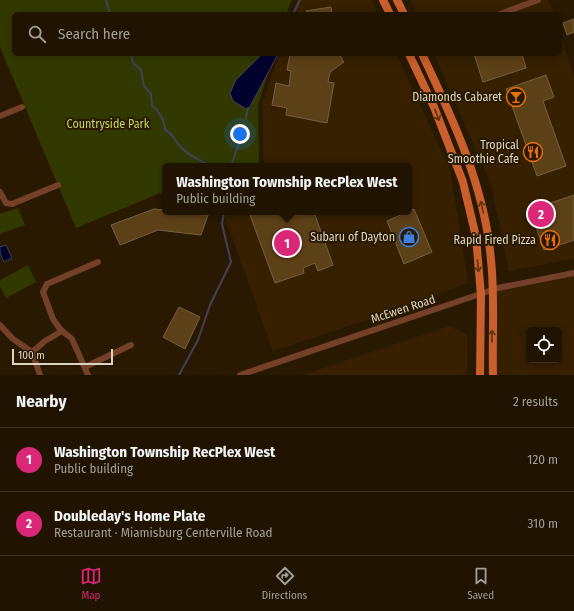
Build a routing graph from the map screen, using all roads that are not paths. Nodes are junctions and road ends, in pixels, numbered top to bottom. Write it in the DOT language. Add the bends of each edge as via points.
graph roads {
  1 [pos="383,0"];
  2 [pos="397,0"];
  3 [pos="538,0"];
  4 [pos="389,12"];
  5 [pos="403,12"];
  6 [pos="505,12"];
  7 [pos="410,56"];
  8 [pos="423,56"];
  9 [pos="22,107"];
  10 [pos="0,116"];
  11 [pos="58,185"];
  12 [pos="0,192"];
  13 [pos="98,262"];
  14 [pos="574,273"];
  15 [pos="493,290"];
  16 [pos="481,295"];
  17 [pos="0,325"];
  18 [pos="62,331"];
  19 [pos="131,345"];
  20 [pos="32,352"];
  21 [pos="85,367"];
  22 [pos="40,375"];
  23 [pos="88,375"];
  24 [pos="240,375"];
  25 [pos="480,375"];
  26 [pos="493,375"];
  1 -- 4 [label="main road"];
  2 -- 5 [label="main road"];
  3 -- 6 [label="street"];
  7 -- 16 [label="main road, one-way" via="434,107 463,182 476,237"];
  15 -- 8 [label="main road, one-way" via="491,259 478,189 444,99"];
  9 -- 10 [label="street"];
  11 -- 12 [label="street" via="12,204 6,203"];
  13 -- 18 [label="street" via="47,284 44,288 44,296 53,319"];
  14 -- 15 [label="street, McEwen Road"];
  15 -- 16 [label="street, McEwen Road"];
  26 -- 15 [label="main road, one-way"];
  16 -- 24 [label="street, McEwen Road"];
  16 -- 25 [label="main road"];
  17 -- 20 [label="street" via="13,340"];
  18 -- 20 [label="street"];
  18 -- 21 [label="street" via="72,339"];
  19 -- 21 [label="street"];
  20 -- 22 [label="street"];
  21 -- 23 [label="street"];
}
